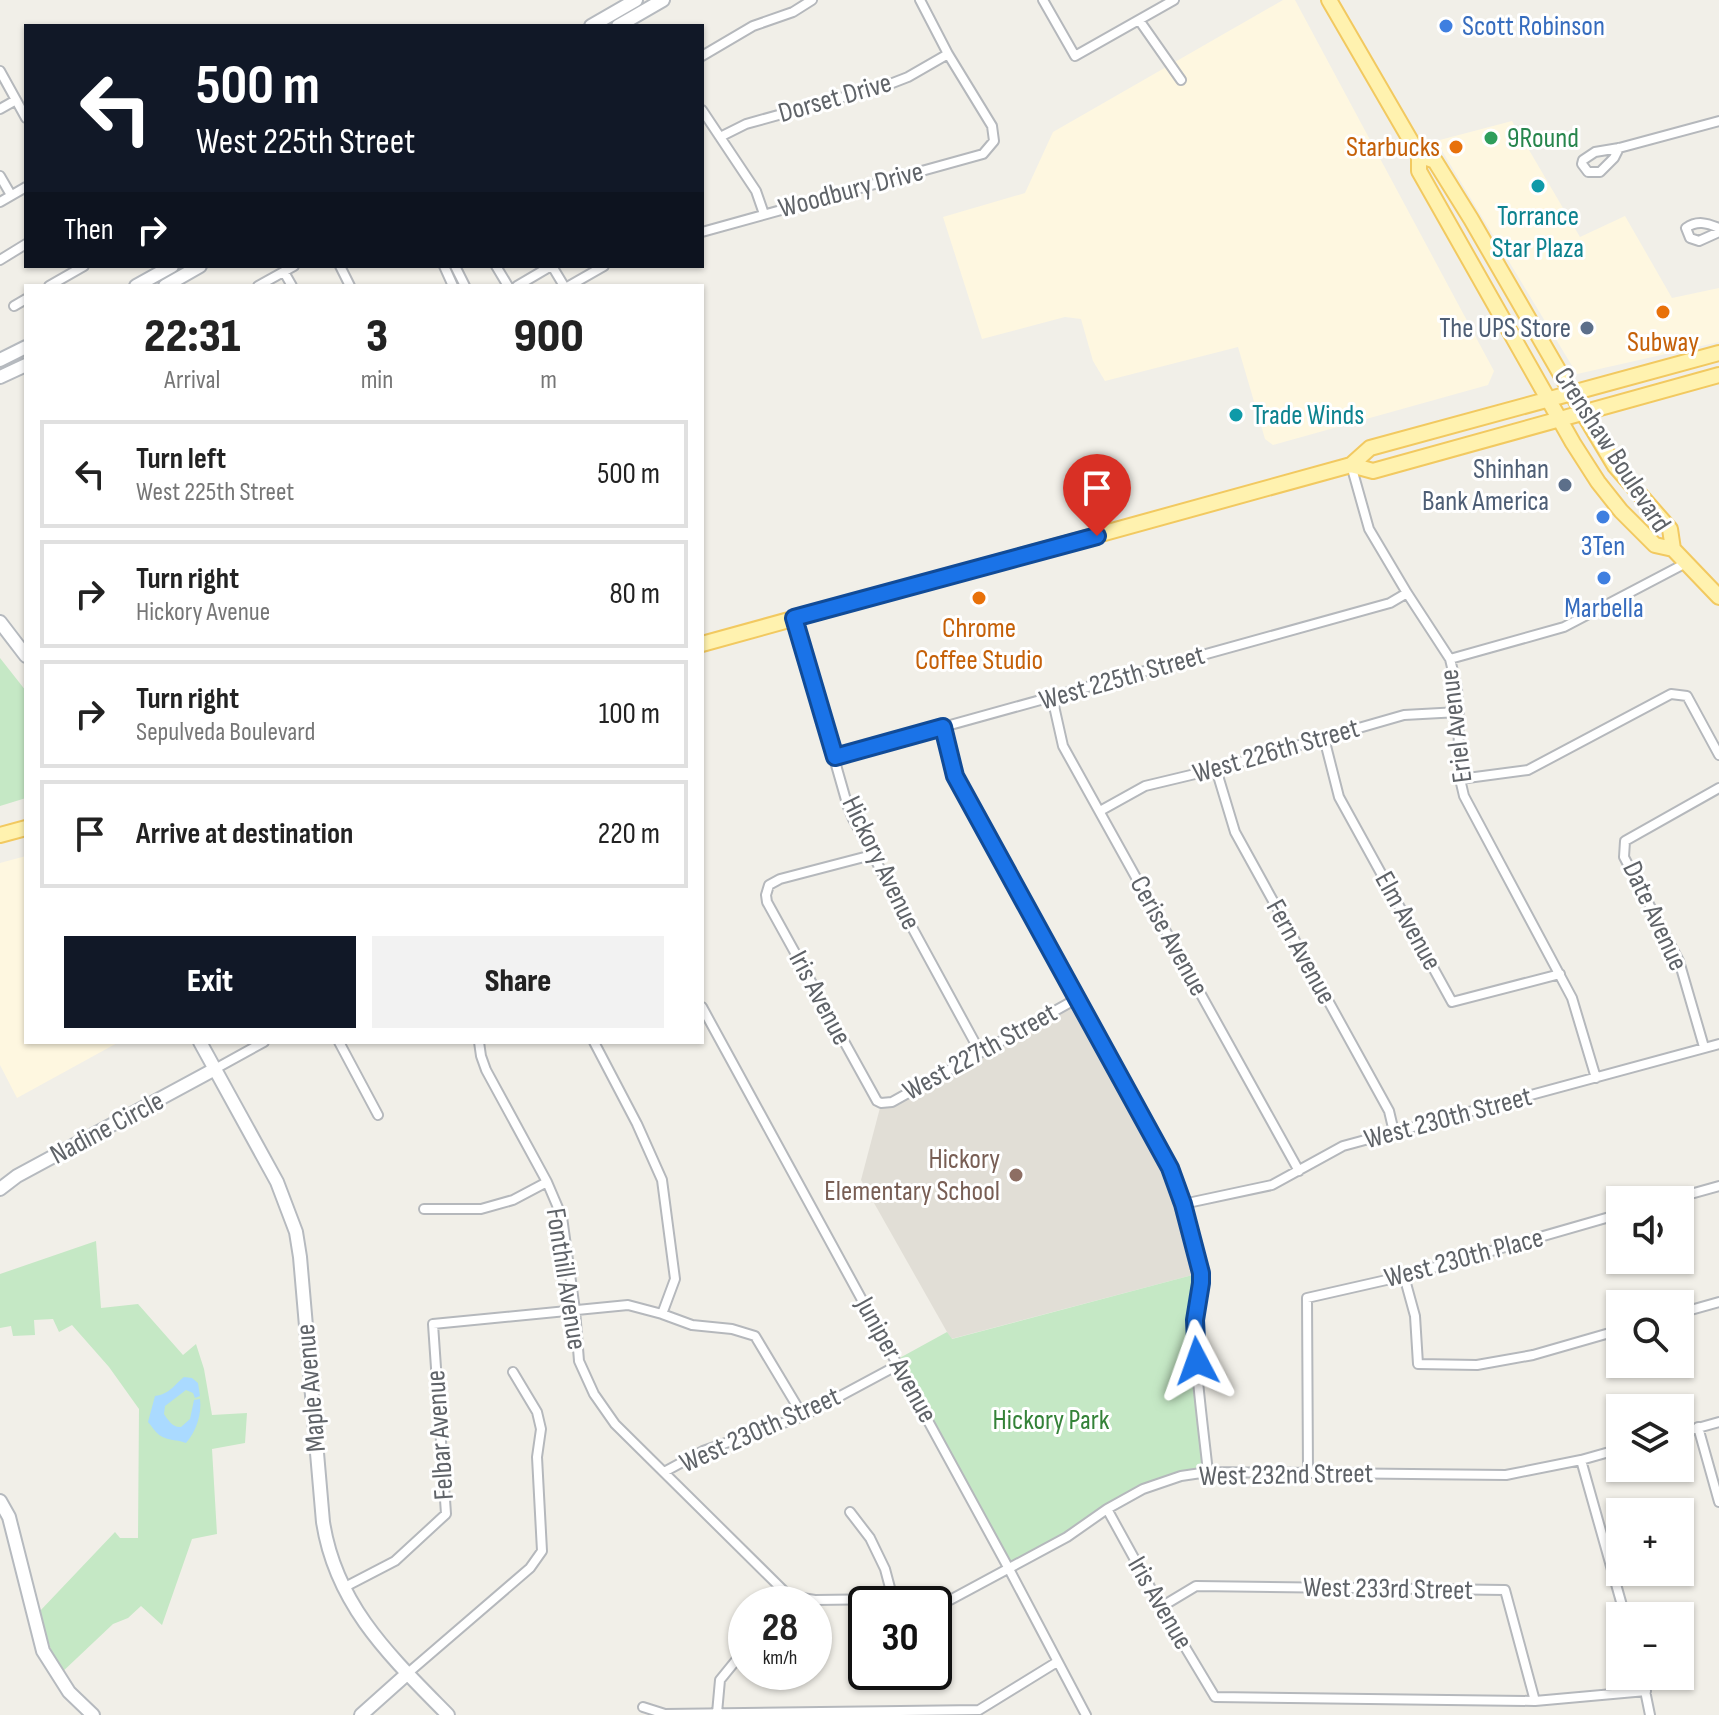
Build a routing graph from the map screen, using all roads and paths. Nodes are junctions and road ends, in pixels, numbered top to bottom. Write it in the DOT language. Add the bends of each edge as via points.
graph roads {
  1 [pos="636,0"];
  2 [pos="663,0"];
  3 [pos="920,0"];
  4 [pos="1043,0"];
  5 [pos="1174,0"];
  6 [pos="1329,0"];
  7 [pos="810,1"];
  8 [pos="1139,20"];
  9 [pos="594,24"];
  10 [pos="621,24"];
  11 [pos="948,54"];
  12 [pos="704,55"];
  13 [pos="0,71"];
  14 [pos="1181,80"];
  15 [pos="16,100"];
  16 [pos="0,109"];
  17 [pos="704,113"];
  18 [pos="24,114"];
  19 [pos="1719,121"];
  20 [pos="720,137"];
  21 [pos="1619,148"];
  22 [pos="1419,155"];
  23 [pos="0,176"];
  24 [pos="24,188"];
  25 [pos="11,195"];
  26 [pos="0,202"];
  27 [pos="764,214"];
  28 [pos="704,231"];
  29 [pos="24,245"];
  30 [pos="0,260"];
  31 [pos="80,268"];
  32 [pos="197,268"];
  33 [pos="291,268"];
  34 [pos="548,268"];
  35 [pos="600,268"];
  36 [pos="167,269"];
  37 [pos="284,272"];
  38 [pos="52,284"];
  39 [pos="140,284"];
  40 [pos="169,284"];
  41 [pos="262,284"];
  42 [pos="291,284"];
  43 [pos="520,284"];
  44 [pos="570,284"];
  45 [pos="24,300"];
  46 [pos="14,306"];
  47 [pos="24,348"];
  48 [pos="1719,353"];
  49 [pos="2,359"];
  50 [pos="24,366"];
  51 [pos="4,374"];
  52 [pos="1719,375"];
  53 [pos="1572,393"];
  54 [pos="1549,399"];
  55 [pos="1583,413"];
  56 [pos="1560,420"];
  57 [pos="1351,465"];
  58 [pos="1673,549"];
  59 [pos="1686,563"];
  60 [pos="1407,593"];
  61 [pos="1719,597"];
  62 [pos="794,618"];
  63 [pos="0,622"];
  64 [pos="704,643"];
  65 [pos="24,653"];
  66 [pos="1450,659"];
  67 [pos="1052,697"];
  68 [pos="1459,712"];
  69 [pos="943,727"];
  70 [pos="1324,738"];
  71 [pos="1719,755"];
  72 [pos="835,757"];
  73 [pos="1216,769"];
  74 [pos="1460,779"];
  75 [pos="1719,788"];
  76 [pos="1100,811"];
  77 [pos="24,829"];
  78 [pos="0,835"];
  79 [pos="872,855"];
  80 [pos="1560,974"];
  81 [pos="1078,998"];
  82 [pos="704,1011"];
  83 [pos="201,1044"];
  84 [pos="260,1044"];
  85 [pos="340,1044"];
  86 [pos="479,1044"];
  87 [pos="595,1044"];
  88 [pos="1719,1044"];
  89 [pos="1704,1047"];
  90 [pos="980,1052"];
  91 [pos="215,1069"];
  92 [pos="1596,1078"];
  93 [pos="881,1103"];
  94 [pos="378,1115"];
  95 [pos="1394,1132"];
  96 [pos="1299,1171"];
  97 [pos="547,1182"];
  98 [pos="1719,1186"];
  99 [pos="0,1189"];
  100 [pos="1694,1193"];
  101 [pos="1183,1204"];
  102 [pos="424,1209"];
  103 [pos="1606,1218"];
  104 [pos="1404,1276"];
  105 [pos="1719,1302"];
  106 [pos="1694,1309"];
  107 [pos="575,1310"];
  108 [pos="662,1314"];
  109 [pos="1606,1334"];
  110 [pos="898,1365"];
  111 [pos="513,1372"];
  112 [pos="803,1416"];
  113 [pos="1719,1422"];
  114 [pos="1698,1427"];
  115 [pos="1694,1428"];
  116 [pos="1606,1453"];
  117 [pos="1581,1460"];
  118 [pos="664,1472"];
  119 [pos="1208,1472"];
  120 [pos="1308,1473"];
  121 [pos="0,1501"];
  122 [pos="1719,1502"];
  123 [pos="1107,1509"];
  124 [pos="850,1512"];
  125 [pos="1009,1569"];
  126 [pos="779,1586"];
  127 [pos="890,1586"];
  128 [pos="343,1588"];
  129 [pos="952,1599"];
  130 [pos="1621,1602"];
  131 [pos="1161,1607"];
  132 [pos="1057,1662"];
  133 [pos="728,1670"];
  134 [pos="408,1673"];
  135 [pos="1646,1691"];
  136 [pos="1535,1701"];
  137 [pos="643,1707"];
  138 [pos="717,1713"];
  139 [pos="93,1715"];
  140 [pos="361,1715"];
  141 [pos="448,1715"];
  142 [pos="1086,1715"];
  143 [pos="1650,1715"];
  1 -- 9 [label="street"];
  2 -- 10 [label="street"];
  3 -- 11 [label="street"];
  4 -- 8 [label="street" via="1075,56"];
  5 -- 8 [label="street"];
  6 -- 22 [label="main road, Crenshaw Boulevard"];
  7 -- 12 [label="street"];
  8 -- 14 [label="street"];
  11 -- 20 [label="street, Dorset Drive" via="890,84 746,124"];
  11 -- 27 [label="street, Woodbury Drive" via="992,126 994,141 983,154"];
  13 -- 15 [label="street"];
  15 -- 16 [label="street"];
  15 -- 18 [label="street"];
  17 -- 20 [label="street"];
  19 -- 21 [label="street"];
  20 -- 27 [label="street" via="756,191"];
  22 -- 53 [label="main road, Crenshaw Boulevard" via="1435,161"];
  22 -- 54 [label="main road, Crenshaw Boulevard" via="1419,171"];
  23 -- 25 [label="street"];
  24 -- 25 [label="street"];
  25 -- 26 [label="street"];
  27 -- 28 [label="street, Woodbury Drive"];
  29 -- 30 [label="street"];
  31 -- 38 [label="street"];
  32 -- 40 [label="street"];
  33 -- 37 [label="street"];
  34 -- 43 [label="street"];
  35 -- 44 [label="street"];
  36 -- 39 [label="street"];
  37 -- 41 [label="street"];
  37 -- 42 [label="street"];
  45 -- 46 [label="street"];
  47 -- 49 [label="street"];
  48 -- 53 [label="main road"];
  49 -- 51 [label="street"];
  50 -- 51 [label="street"];
  52 -- 55 [label="main road"];
  53 -- 54 [label="main road"];
  53 -- 55 [label="main road, Crenshaw Boulevard"];
  54 -- 56 [label="main road, Crenshaw Boulevard"];
  54 -- 57 [label="main road" via="1370,448"];
  55 -- 56 [label="main road"];
  55 -- 58 [label="main road, Crenshaw Boulevard" via="1615,466 1670,529"];
  56 -- 57 [label="main road" via="1373,471"];
  56 -- 58 [label="main road, Crenshaw Boulevard" via="1621,511 1655,545"];
  57 -- 60 [label="street, Eriel Avenue" via="1369,529"];
  57 -- 62 [label="main road"];
  58 -- 59 [label="main road, Crenshaw Boulevard"];
  59 -- 61 [label="main road, Crenshaw Boulevard"];
  59 -- 66 [label="street" via="1564,627"];
  60 -- 66 [label="street, Eriel Avenue"];
  60 -- 67 [label="street, West 225th Street" via="1390,603"];
  62 -- 64 [label="main road"];
  62 -- 72 [label="street, Hickory Avenue"];
  63 -- 65 [label="street"];
  66 -- 68 [label="street, Eriel Avenue"];
  67 -- 69 [label="street, West 225th Street"];
  67 -- 76 [label="street, Cerise Avenue" via="1063,746"];
  68 -- 70 [label="street, West 226th Street" via="1404,715"];
  68 -- 74 [label="street, Eriel Avenue"];
  69 -- 72 [label="street, West 225th Street"];
  69 -- 81 [label="street" via="955,776"];
  70 -- 73 [label="street, West 226th Street"];
  70 -- 80 [label="street, Elm Avenue" via="1339,797 1452,1002"];
  71 -- 74 [label="street" via="1687,696 1671,694 1528,770"];
  72 -- 79 [label="street, Hickory Avenue" via="848,807"];
  73 -- 76 [label="street, West 226th Street" via="1145,786"];
  73 -- 95 [label="street, Fern Avenue" via="1235,832 1389,1111"];
  74 -- 80 [label="street, Eriel Avenue" via="1464,796"];
  75 -- 89 [label="street, Date Avenue" via="1625,841 1624,857 1679,961"];
  76 -- 96 [label="street, Cerise Avenue"];
  77 -- 78 [label="main road"];
  79 -- 90 [label="street, Hickory Avenue"];
  79 -- 93 [label="street, Iris Avenue" via="773,881 767,902"];
  80 -- 92 [label="street, Eriel Avenue"];
  81 -- 90 [label="street, West 227th Street"];
  81 -- 101 [label="street" via="1170,1168"];
  82 -- 110 [label="street, Juniper Avenue"];
  83 -- 91 [label="street, Maple Avenue"];
  84 -- 91 [label="street"];
  85 -- 94 [label="street"];
  86 -- 97 [label="street, Fonthill Avenue" via="486,1070"];
  87 -- 108 [label="street" via="662,1180 675,1279"];
  88 -- 89 [label="street, West 230th Street"];
  89 -- 92 [label="street, West 230th Street"];
  90 -- 93 [label="street, West 227th Street" via="892,1102"];
  91 -- 99 [label="street, Nadine Circle"];
  91 -- 128 [label="street, Maple Avenue" via="277,1182 296,1232 323,1522"];
  92 -- 95 [label="street, West 230th Street"];
  95 -- 96 [label="street, West 230th Street" via="1343,1146"];
  96 -- 101 [label="street, West 230th Street" via="1272,1185"];
  97 -- 102 [label="street" via="481,1209"];
  97 -- 107 [label="street, Fonthill Avenue" via="562,1217"];
  98 -- 100 [label="street"];
  101 -- 119 [label="street" via="1201,1273 1194,1333"];
  103 -- 104 [label="street, West 230th Place"];
  104 -- 109 [label="street" via="1415,1316 1418,1364 1477,1365"];
  104 -- 120 [label="street, West 230th Place" via="1307,1298"];
  105 -- 106 [label="street"];
  107 -- 108 [label="street" via="628,1305"];
  107 -- 118 [label="street, Fonthill Avenue" via="579,1361 594,1394 615,1424"];
  107 -- 128 [label="street, Felbar Avenue" via="433,1324 446,1514 395,1561"];
  108 -- 112 [label="street" via="755,1336"];
  110 -- 112 [label="street, West 230th Street"];
  110 -- 125 [label="street, Juniper Avenue"];
  111 -- 134 [label="street" via="541,1429 537,1457 542,1551 530,1568"];
  112 -- 118 [label="street, West 230th Street" via="703,1451"];
  113 -- 114 [label="street"];
  114 -- 115 [label="street"];
  114 -- 122 [label="street"];
  116 -- 117 [label="street, West 232nd Street"];
  117 -- 120 [label="street, West 232nd Street" via="1506,1475"];
  117 -- 130 [label="street"];
  118 -- 126 [label="street, Fonthill Avenue"];
  119 -- 120 [label="street, West 232nd Street"];
  119 -- 123 [label="street, West 232nd Street" via="1161,1482"];
  121 -- 139 [label="street" via="9,1517 43,1651 69,1692"];
  123 -- 125 [label="street, West 232nd Street"];
  123 -- 131 [label="street, Iris Avenue"];
  124 -- 127 [label="street" via="870,1538"];
  125 -- 129 [label="street, West 232nd Street"];
  125 -- 132 [label="street, Juniper Avenue"];
  128 -- 134 [label="street, Maple Avenue" via="368,1628"];
  131 -- 136 [label="street, Iris Avenue" via="1215,1697"];
  131 -- 136 [label="street, West 233rd Street" via="1196,1586 1505,1590"];
  132 -- 138 [label="street" via="979,1710"];
  132 -- 142 [label="street, Juniper Avenue"];
  133 -- 138 [label="street" via="720,1680"];
  134 -- 140 [label="street"];
  134 -- 141 [label="street, Maple Avenue"];
  135 -- 136 [label="street"];
  135 -- 143 [label="street"];
  137 -- 138 [label="street" via="665,1714"];
}
